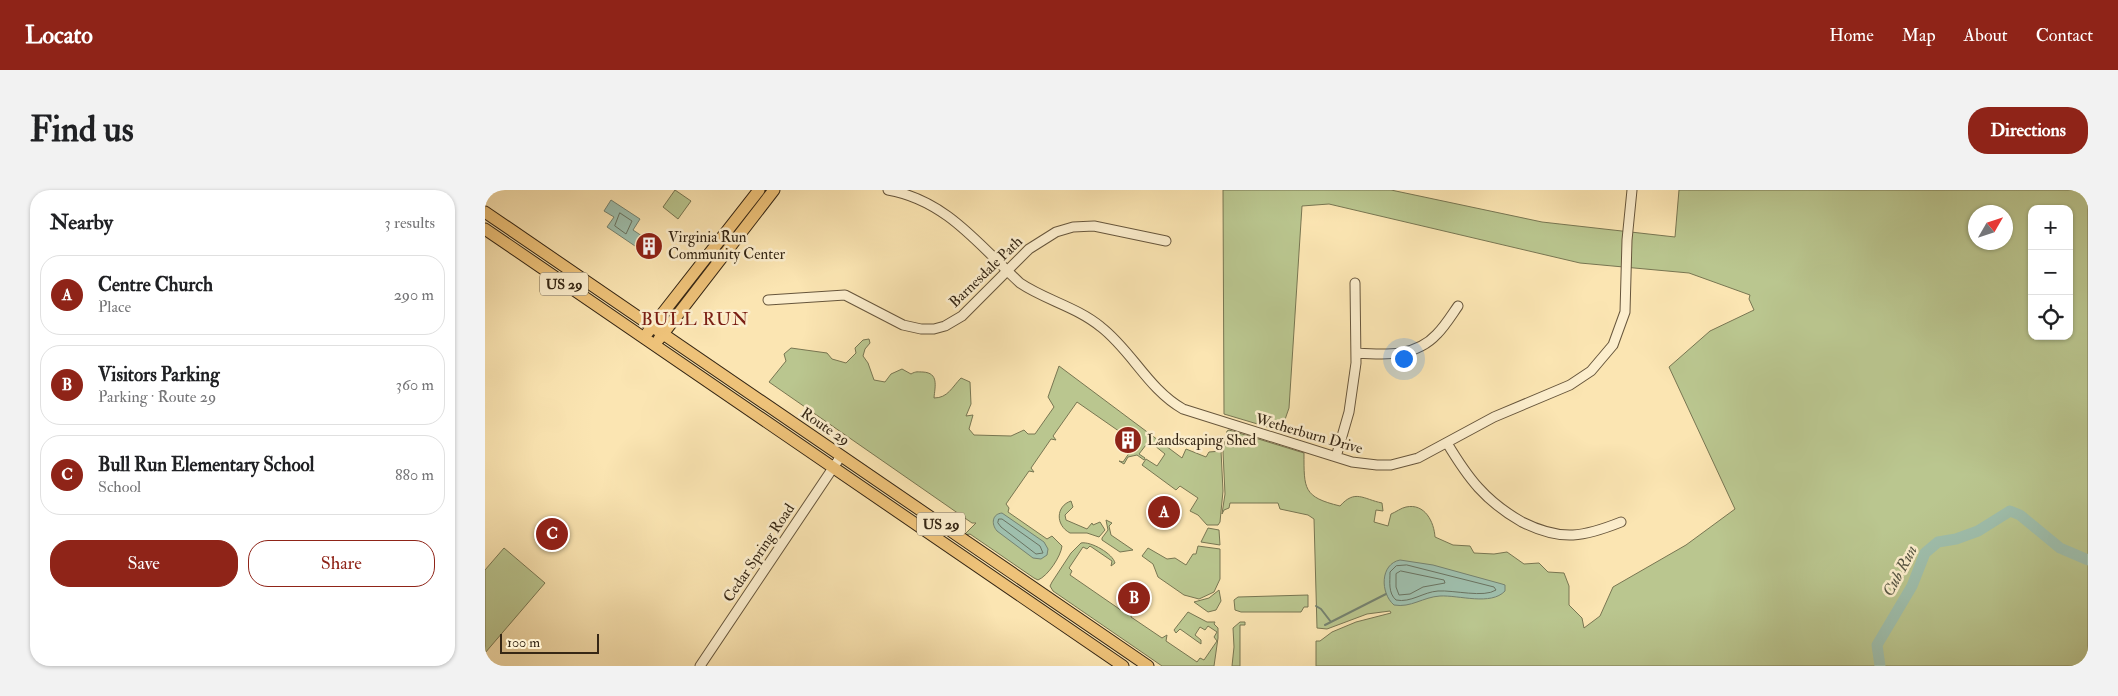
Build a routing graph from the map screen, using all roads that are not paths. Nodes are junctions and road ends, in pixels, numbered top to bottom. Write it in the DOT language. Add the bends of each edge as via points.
graph roads {
  1 [pos="759,190"];
  2 [pos="774,190"];
  3 [pos="888,190"];
  4 [pos="1632,190"];
  5 [pos="485,212"];
  6 [pos="485,229"];
  7 [pos="1166,241"];
  8 [pos="1007,271"];
  9 [pos="1355,283"];
  10 [pos="768,300"];
  11 [pos="1458,306"];
  12 [pos="652,327"];
  13 [pos="663,334"];
  14 [pos="643,338"];
  15 [pos="653,345"];
  16 [pos="1357,353"];
  17 [pos="1447,443"];
  18 [pos="841,456"];
  19 [pos="1336,457"];
  20 [pos="833,468"];
  21 [pos="1621,522"];
  22 [pos="700,666"];
  23 [pos="1123,666"];
  24 [pos="1148,666"];
  1 -- 12 [label="main road"];
  2 -- 13 [label="main road"];
  3 -- 8 [label="street, Wetherburn Drive" via="920,199 943,211"];
  4 -- 17 [label="street, Wetherburn Drive" via="1625,312 1607,354 1571,385 1494,417"];
  5 -- 12 [label="main road, Route 29 / US 29"];
  6 -- 14 [label="main road, Route 29 / US 29"];
  7 -- 8 [label="street, Barnesdale Path" via="1102,226 1073,227 1039,241"];
  8 -- 10 [label="street, Barnesdale Path" via="962,316 934,328 903,326 845,295"];
  8 -- 19 [label="street, Wetherburn Drive" via="1033,292 1100,326 1122,346 1154,386 1183,409"];
  9 -- 16 [label="street"];
  11 -- 16 [label="street" via="1437,335 1418,348 1397,354"];
  12 -- 13 [label="main road, Route 29 / US 29"];
  12 -- 14 [label="main road"];
  13 -- 15 [label="main road"];
  13 -- 18 [label="main road, Route 29 / US 29"];
  14 -- 15 [label="main road, Route 29 / US 29"];
  15 -- 20 [label="main road, Route 29 / US 29"];
  16 -- 19 [label="street" via="1349,412"];
  17 -- 19 [label="street, Wetherburn Drive" via="1418,458 1391,465 1364,464"];
  17 -- 21 [label="street" via="1469,478 1485,496 1506,513 1534,528 1552,534 1571,535"];
  18 -- 20 [label="street, Cedar Spring Road"];
  18 -- 24 [label="main road, Route 29 / US 29"];
  20 -- 22 [label="street, Cedar Spring Road"];
  20 -- 23 [label="main road, Route 29 / US 29"];
}
